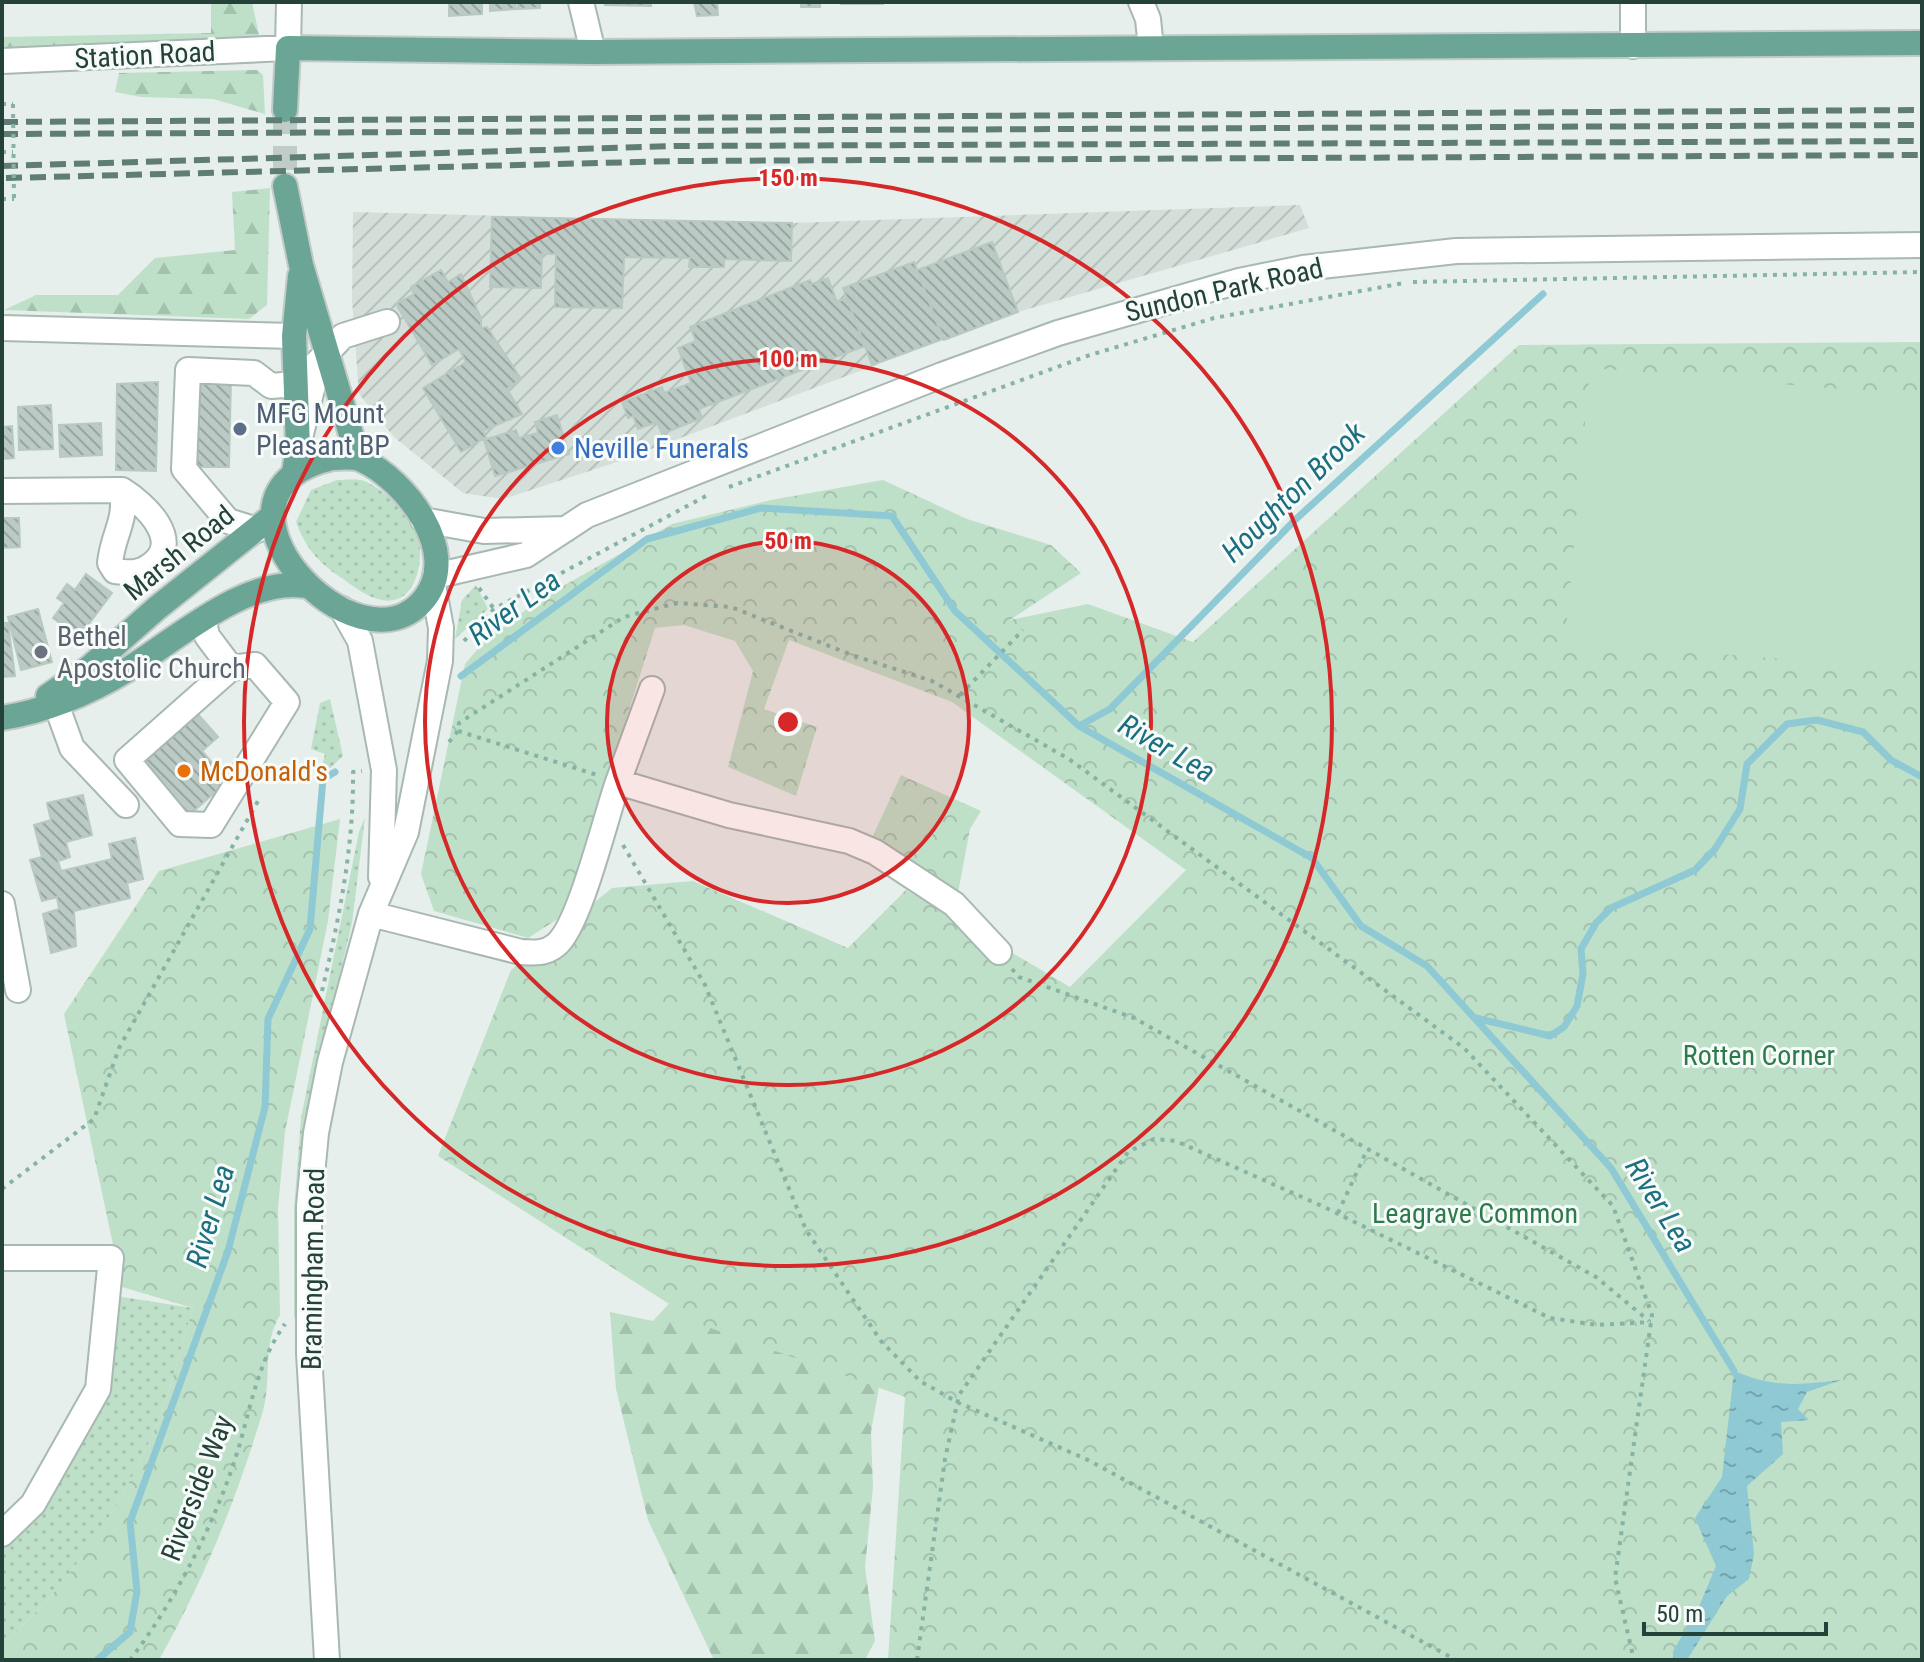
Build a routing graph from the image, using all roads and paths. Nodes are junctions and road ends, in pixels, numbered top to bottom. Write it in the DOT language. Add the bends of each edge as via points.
graph roads {
  1 [pos="289,2"];
  2 [pos="581,2"];
  3 [pos="1141,2"];
  4 [pos="1633,2"];
  5 [pos="1922,43"];
  6 [pos="1633,46"];
  7 [pos="288,48"];
  8 [pos="1151,48"];
  9 [pos="593,52"];
  10 [pos="2,61"];
  11 [pos="2,104"];
  12 [pos="285,110"];
  13 [pos="2,152"];
  14 [pos="13,152"];
  15 [pos="285,186"];
  16 [pos="2,199"];
  17 [pos="1922,245"];
  18 [pos="301,265"];
  19 [pos="1922,272"];
  20 [pos="387,322"];
  21 [pos="2,328"];
  22 [pos="294,336"];
  23 [pos="329,351"];
  24 [pos="295,384"];
  25 [pos="358,458"];
  26 [pos="296,460"];
  27 [pos="726,488"];
  28 [pos="122,490"];
  29 [pos="2,491"];
  30 [pos="711,493"];
  31 [pos="423,520"];
  32 [pos="264,524"];
  33 [pos="566,529"];
  34 [pos="434,580"];
  35 [pos="306,586"];
  36 [pos="342,609"];
  37 [pos="204,621"];
  38 [pos="1023,630"];
  39 [pos="463,642"];
  40 [pos="231,668"];
  41 [pos="652,689"];
  42 [pos="960,695"];
  43 [pos="56,704"];
  44 [pos="5,718"];
  45 [pos="458,731"];
  46 [pos="445,738"];
  47 [pos="618,782"];
  48 [pos="258,801"];
  49 [pos="126,805"];
  50 [pos="605,817"];
  51 [pos="381,887"];
  52 [pos="2,904"];
  53 [pos="371,914"];
  54 [pos="999,952"];
  55 [pos="18,990"];
  56 [pos="1367,1150"];
  57 [pos="2,1189"];
  58 [pos="1338,1214"];
  59 [pos="2,1258"];
  60 [pos="287,1322"];
  61 [pos="1651,1322"];
  62 [pos="957,1402"];
  63 [pos="2,1534"];
  64 [pos="130,1660"];
  65 [pos="327,1660"];
  66 [pos="917,1660"];
  67 [pos="1456,1660"];
  68 [pos="1634,1660"];
  1 -- 7 [label="street"];
  2 -- 9 [label="street"];
  3 -- 8 [label="street"];
  4 -- 6 [label="street"];
  5 -- 6 [label="main road"];
  6 -- 8 [label="main road"];
  7 -- 9 [label="main road"];
  7 -- 10 [label="street, Station Road"];
  7 -- 12 [label="main road"];
  8 -- 9 [label="main road"];
  11 -- 14 [label="path, bridge" via="13,104"];
  13 -- 14 [label="path"];
  14 -- 16 [label="path, bridge" via="14,199"];
  15 -- 18 [label="main road"];
  17 -- 33 [label="street, Sundon Park Road" via="1456,251 1303,268 1239,281 1058,333 942,375 657,485"];
  18 -- 22 [label="main road"];
  18 -- 23 [label="main road"];
  19 -- 27 [label="path" via="1409,282 1326,296 1214,318 1090,355"];
  20 -- 23 [label="street" via="343,336"];
  21 -- 22 [label="street"];
  22 -- 24 [label="main road"];
  23 -- 25 [label="main road"];
  23 -- 26 [label="street" via="314,366"];
  24 -- 26 [label="main road"];
  24 -- 32 [label="street" via="271,386 254,373 188,370 184,469 228,521"];
  25 -- 26 [label="main road"];
  25 -- 31 [label="main road" via="389,477"];
  26 -- 32 [label="main road"];
  28 -- 29 [label="street"];
  30 -- 39 [label="path" via="494,609"];
  31 -- 33 [label="street, Sundon Park Road" via="484,531"];
  31 -- 34 [label="main road" via="434,547"];
  32 -- 35 [label="main road"];
  32 -- 44 [label="main road, Marsh Road" via="89,668"];
  33 -- 34 [label="street, Sundon Park Road" via="526,555"];
  34 -- 36 [label="main road" via="423,601 406,614 368,620"];
  34 -- 51 [label="street, Bramingham Road" via="441,628 435,689 406,832"];
  35 -- 36 [label="main road"];
  35 -- 37 [label="main road, Marsh Road" via="272,585"];
  36 -- 51 [label="street, Bramingham Road" via="360,641 384,770"];
  37 -- 40 [label="street" via="207,636"];
  37 -- 43 [label="main road, Marsh Road" via="126,671"];
  38 -- 42 [label="path"];
  40 -- 40 [label="street" via="255,665 287,702 211,825 180,824 127,760"];
  41 -- 47 [label="street"];
  42 -- 45 [label="path" via="731,607 677,603 624,617 459,723"];
  42 -- 61 [label="path" via="1069,759 1464,1048 1613,1206"];
  43 -- 44 [label="main road, Marsh Road"];
  43 -- 49 [label="street" via="72,748"];
  45 -- 46 [label="path" via="444,748"];
  45 -- 47 [label="path"];
  47 -- 50 [label="street"];
  47 -- 54 [label="street" via="875,852 954,904"];
  48 -- 57 [label="path" via="119,1048 94,1119"];
  50 -- 53 [label="street" via="565,935 540,954"];
  50 -- 62 [label="path" via="649,883 705,985 806,1230 881,1341 920,1381"];
  51 -- 53 [label="street, Bramingham Road"];
  52 -- 55 [label="street"];
  53 -- 65 [label="street, Bramingham Road" via="330,1062 309,1206 309,1353"];
  54 -- 56 [label="path" via="1019,977 1134,1018"];
  56 -- 58 [label="path"];
  56 -- 61 [label="path" via="1596,1277"];
  58 -- 61 [label="path" via="1550,1318 1597,1325"];
  58 -- 62 [label="path" via="1176,1141 1154,1139 1128,1152"];
  59 -- 63 [label="street" via="111,1258 98,1389 33,1504"];
  60 -- 64 [label="path, Riverside Way" via="272,1342 251,1395 240,1444 178,1593"];
  61 -- 68 [label="path" via="1615,1578"];
  62 -- 66 [label="path"];
  62 -- 67 [label="path" via="1088,1460"];
}
